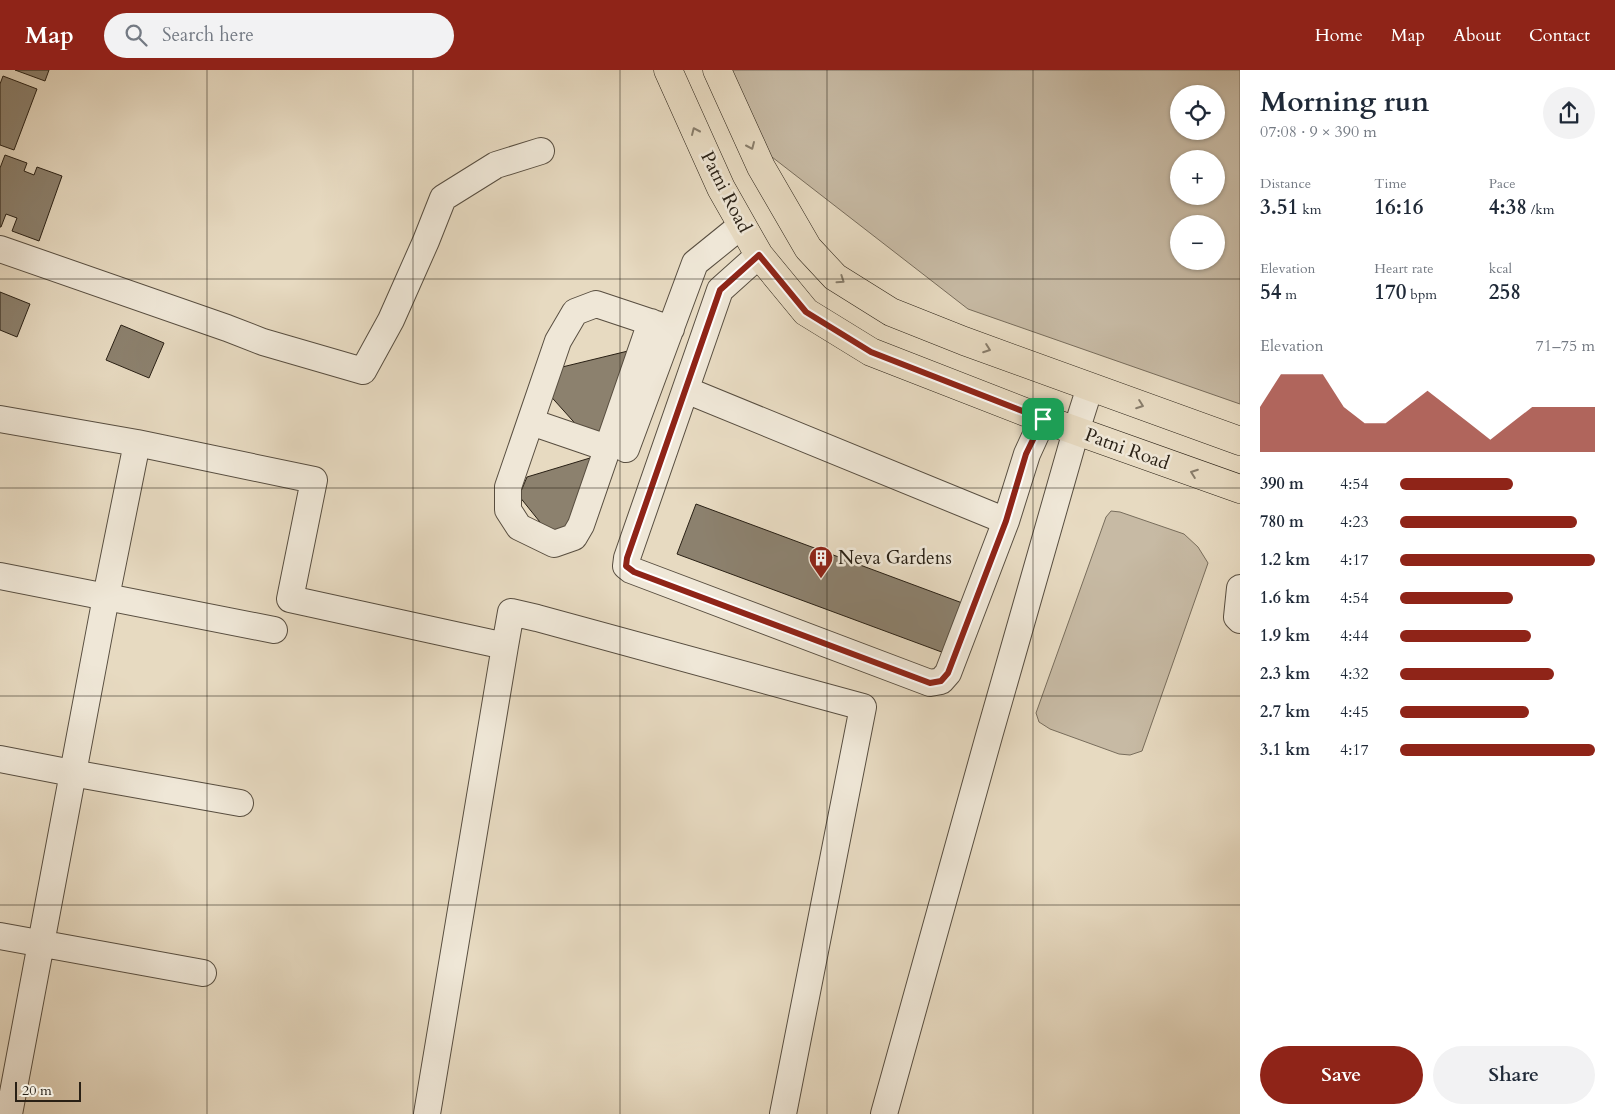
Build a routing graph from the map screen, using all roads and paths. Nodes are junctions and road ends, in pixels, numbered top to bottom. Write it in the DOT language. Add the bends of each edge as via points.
graph roads {
  1 [pos="668,70"];
  2 [pos="717,70"];
  3 [pos="541,151"];
  4 [pos="742,225"];
  5 [pos="0,249"];
  6 [pos="759,255"];
  7 [pos="661,325"];
  8 [pos="1090,387"];
  9 [pos="686,390"];
  10 [pos="0,419"];
  11 [pos="1043,419"];
  12 [pos="530,422"];
  13 [pos="1076,430"];
  14 [pos="1240,441"];
  15 [pos="137,443"];
  16 [pos="607,448"];
  17 [pos="1240,489"];
  18 [pos="600,495"];
  19 [pos="1006,521"];
  20 [pos="594,534"];
  21 [pos="0,576"];
  22 [pos="1240,588"];
  23 [pos="106,596"];
  24 [pos="1240,620"];
  25 [pos="274,630"];
  26 [pos="506,646"];
  27 [pos="0,758"];
  28 [pos="72,773"];
  29 [pos="240,803"];
  30 [pos="0,936"];
  31 [pos="41,943"];
  32 [pos="203,973"];
  33 [pos="9,1114"];
  34 [pos="427,1114"];
  35 [pos="783,1114"];
  36 [pos="884,1114"];
  4 -- 1 [label="main road, Patni Road, one-way"];
  2 -- 8 [label="main road, one-way" via="761,167 808,248 835,277 891,312"];
  3 -- 5 [label="street" via="496,165 443,198 391,320 363,371 262,342"];
  4 -- 6 [label="main road, Patni Road"];
  4 -- 7 [label="street" via="695,263"];
  6 -- 9 [label="street" via="720,290"];
  6 -- 11 [label="main road, Patni Road" via="806,312 871,352"];
  7 -- 12 [label="street" via="596,304 575,312 558,340"];
  7 -- 16 [label="street"];
  7 -- 18 [label="street"];
  8 -- 13 [label="street"];
  8 -- 14 [label="main road, one-way"];
  9 -- 19 [label="street"];
  9 -- 19 [label="street" via="627,558 626,566 634,572 930,683 941,681 948,673"];
  10 -- 15 [label="street"];
  11 -- 13 [label="main road, Patni Road"];
  11 -- 19 [label="street" via="1026,454"];
  12 -- 16 [label="street"];
  12 -- 18 [label="street" via="508,487 508,510 519,527 554,544 574,536"];
  17 -- 13 [label="main road, Patni Road, one-way"];
  13 -- 36 [label="street"];
  15 -- 23 [label="street"];
  15 -- 26 [label="street" via="314,480 290,599"];
  16 -- 18 [label="street"];
  18 -- 20 [label="street"];
  21 -- 23 [label="street"];
  22 -- 24 [label="street" via="1237,616"];
  23 -- 25 [label="street"];
  23 -- 28 [label="street"];
  26 -- 34 [label="street"];
  26 -- 35 [label="street" via="511,612 863,707"];
  27 -- 28 [label="street"];
  28 -- 29 [label="street"];
  28 -- 31 [label="street"];
  30 -- 31 [label="street"];
  31 -- 32 [label="street"];
  31 -- 33 [label="street"];
}
